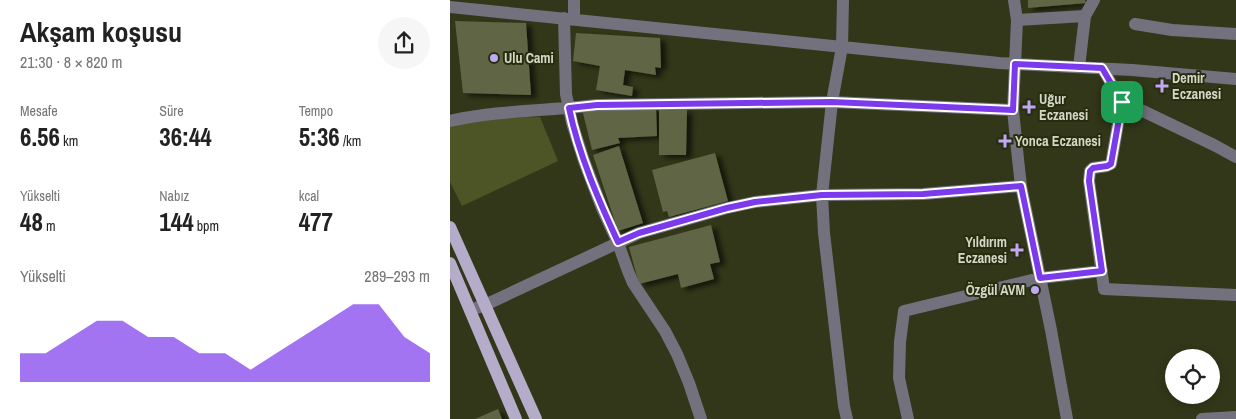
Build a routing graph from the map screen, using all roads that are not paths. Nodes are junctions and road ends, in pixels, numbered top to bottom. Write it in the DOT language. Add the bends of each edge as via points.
graph roads {
  1 [pos="574,0"];
  2 [pos="843,0"];
  3 [pos="1014,0"];
  4 [pos="1094,0"];
  5 [pos="450,7"];
  6 [pos="1085,16"];
  7 [pos="569,19"];
  8 [pos="1017,20"];
  9 [pos="1135,24"];
  10 [pos="1236,34"];
  11 [pos="842,47"];
  12 [pos="1015,64"];
  13 [pos="1079,67"];
  14 [pos="1102,68"];
  15 [pos="1236,79"];
  16 [pos="832,102"];
  17 [pos="1122,102"];
  18 [pos="569,108"];
  19 [pos="1013,110"];
  20 [pos="450,121"];
  21 [pos="1236,157"];
  22 [pos="1021,186"];
  23 [pos="822,195"];
  24 [pos="450,227"];
  25 [pos="618,242"];
  26 [pos="450,263"];
  27 [pos="1102,271"];
  28 [pos="1040,278"];
  29 [pos="1236,295"];
  30 [pos="485,305"];
  31 [pos="470,310"];
  32 [pos="1236,416"];
  33 [pos="516,419"];
  34 [pos="536,419"];
  35 [pos="701,419"];
  36 [pos="847,419"];
  37 [pos="908,419"];
  38 [pos="1067,419"];
  39 [pos="1202,419"];
  1 -- 7 [label="street"];
  2 -- 11 [label="street"];
  3 -- 8 [label="street"];
  4 -- 6 [label="street"];
  5 -- 7 [label="street"];
  6 -- 8 [label="street"];
  6 -- 13 [label="street"];
  7 -- 11 [label="street"];
  7 -- 18 [label="street" via="566,94"];
  8 -- 12 [label="street"];
  9 -- 10 [label="street"];
  11 -- 12 [label="street"];
  11 -- 16 [label="street"];
  12 -- 13 [label="street"];
  12 -- 19 [label="street"];
  13 -- 14 [label="street"];
  14 -- 15 [label="street"];
  14 -- 17 [label="street"];
  16 -- 18 [label="street"];
  16 -- 19 [label="street"];
  16 -- 23 [label="street"];
  17 -- 21 [label="street"];
  17 -- 27 [label="street" via="1111,164 1090,171"];
  18 -- 20 [label="street" via="501,112"];
  18 -- 25 [label="street" via="584,161"];
  19 -- 22 [label="street"];
  22 -- 23 [label="street" via="923,194"];
  22 -- 28 [label="street"];
  23 -- 25 [label="street" via="727,208"];
  23 -- 36 [label="street" via="830,291"];
  24 -- 30 [label="main road"];
  25 -- 30 [label="street"];
  25 -- 35 [label="street" via="634,283 677,354"];
  26 -- 31 [label="main road"];
  27 -- 28 [label="street"];
  27 -- 29 [label="street" via="1104,289"];
  28 -- 37 [label="street" via="904,311 899,378"];
  28 -- 38 [label="street"];
  30 -- 31 [label="street"];
  30 -- 34 [label="main road"];
  31 -- 33 [label="main road"];
  32 -- 39 [label="street"];
}
